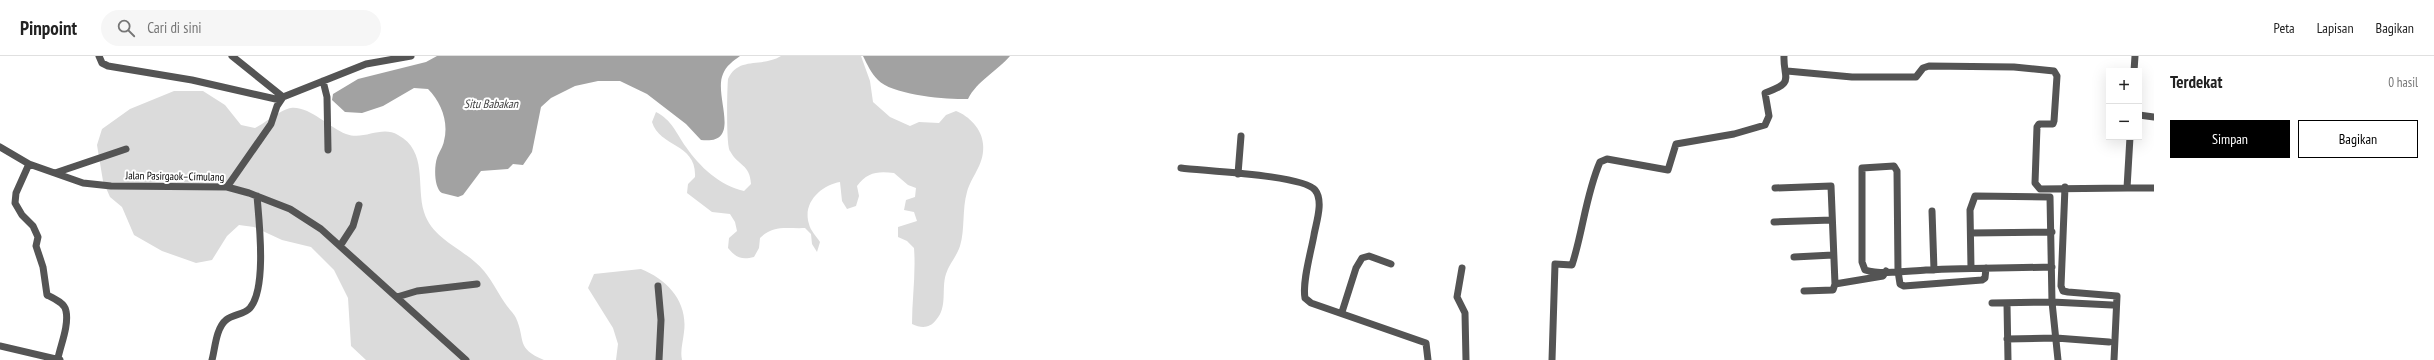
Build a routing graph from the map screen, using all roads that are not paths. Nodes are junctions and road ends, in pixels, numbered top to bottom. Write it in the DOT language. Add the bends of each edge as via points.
graph roads {
  1 [pos="99,56"];
  2 [pos="232,56"];
  3 [pos="411,56"];
  4 [pos="1784,56"];
  5 [pos="2135,56"];
  6 [pos="2134,68"];
  7 [pos="1787,71"];
  8 [pos="324,83"];
  9 [pos="281,98"];
  10 [pos="2142,115"];
  11 [pos="2154,117"];
  12 [pos="1242,136"];
  13 [pos="2130,140"];
  14 [pos="0,147"];
  15 [pos="126,148"];
  16 [pos="328,150"];
  17 [pos="29,164"];
  18 [pos="1181,168"];
  19 [pos="55,173"];
  20 [pos="1238,174"];
  21 [pos="228,187"];
  22 [pos="2065,187"];
  23 [pos="1775,188"];
  24 [pos="2127,188"];
  25 [pos="2154,188"];
  26 [pos="257,196"];
  27 [pos="359,204"];
  28 [pos="1932,211"];
  29 [pos="1832,220"];
  30 [pos="1774,222"];
  31 [pos="2052,232"];
  32 [pos="1971,233"];
  33 [pos="340,246"];
  34 [pos="1833,255"];
  35 [pos="1794,257"];
  36 [pos="1391,264"];
  37 [pos="2052,267"];
  38 [pos="1462,268"];
  39 [pos="1971,268"];
  40 [pos="1986,268"];
  41 [pos="1934,270"];
  42 [pos="1886,271"];
  43 [pos="1898,271"];
  44 [pos="477,284"];
  45 [pos="1835,284"];
  46 [pos="658,286"];
  47 [pos="1804,292"];
  48 [pos="397,297"];
  49 [pos="2052,302"];
  50 [pos="1992,303"];
  51 [pos="2007,304"];
  52 [pos="2112,305"];
  53 [pos="1342,312"];
  54 [pos="2056,338"];
  55 [pos="2008,340"];
  56 [pos="2109,342"];
  57 [pos="0,346"];
  58 [pos="59,359"];
  59 [pos="212,360"];
  60 [pos="466,360"];
  61 [pos="659,360"];
  62 [pos="1428,360"];
  63 [pos="1466,360"];
  64 [pos="1552,360"];
  65 [pos="2008,360"];
  66 [pos="2058,360"];
  67 [pos="2114,360"];
  1 -- 9 [label="street" via="102,63 108,66"];
  2 -- 9 [label="street"];
  3 -- 8 [label="street" via="366,64"];
  4 -- 7 [label="street"];
  5 -- 6 [label="street"];
  7 -- 22 [label="street" via="1852,77 1916,77 1923,68 1929,66 2014,67 2054,71 2057,76 2054,121 2052,124 2037,126 2035,183 2040,189"];
  7 -- 64 [label="street" via="1786,81 1778,89 1765,93 1769,116 1765,125 1734,134 1676,144 1668,170 1607,159 1600,162 1592,180 1572,265 1555,264"];
  8 -- 9 [label="street"];
  8 -- 16 [label="street" via="327,97"];
  9 -- 21 [label="street" via="270,124"];
  10 -- 11 [label="street"];
  12 -- 20 [label="street"];
  13 -- 24 [label="street"];
  14 -- 17 [label="street, Jalan Pasirgaok–Cimulang"];
  15 -- 19 [label="street"];
  17 -- 19 [label="street, Jalan Pasirgaok–Cimulang"];
  17 -- 58 [label="street" via="16,193 15,203 33,226 38,237 36,246 43,267 47,295 60,302 66,310"];
  18 -- 20 [label="street"];
  19 -- 21 [label="street, Jalan Pasirgaok–Cimulang" via="83,183 111,186"];
  20 -- 53 [label="street" via="1272,177 1314,189 1318,199 1318,216 1305,295 1311,303"];
  21 -- 26 [label="street, Jalan Pasirgaok–Cimulang"];
  22 -- 24 [label="street"];
  22 -- 67 [label="street" via="2061,286 2063,291 2068,292 2117,296"];
  23 -- 29 [label="street" via="1831,186"];
  24 -- 25 [label="street"];
  26 -- 33 [label="street, Jalan Pasirgaok–Cimulang" via="307,218"];
  26 -- 59 [label="street" via="261,251 256,293 251,307 226,320 220,329"];
  27 -- 33 [label="street" via="353,226"];
  28 -- 41 [label="street"];
  29 -- 30 [label="street"];
  29 -- 34 [label="street"];
  31 -- 32 [label="street"];
  31 -- 32 [label="street" via="2050,197 1980,196 1972,199"];
  31 -- 37 [label="street"];
  32 -- 39 [label="street"];
  33 -- 48 [label="street, Jalan Pasirgaok–Cimulang"];
  34 -- 35 [label="street"];
  34 -- 45 [label="street"];
  36 -- 53 [label="street" via="1370,256 1362,258 1356,268"];
  37 -- 40 [label="street"];
  37 -- 49 [label="street"];
  38 -- 63 [label="street" via="1457,297 1465,313"];
  39 -- 40 [label="street"];
  39 -- 41 [label="street"];
  40 -- 43 [label="street" via="1985,278 1982,280 1904,286 1900,284"];
  41 -- 43 [label="street"];
  42 -- 43 [label="street"];
  42 -- 43 [label="street" via="1869,271 1863,267 1861,170 1864,167 1894,166 1897,170"];
  42 -- 45 [label="street" via="1883,276"];
  44 -- 48 [label="street" via="417,291"];
  45 -- 47 [label="street" via="1833,290"];
  46 -- 61 [label="street" via="661,320"];
  48 -- 60 [label="street, Jalan Pasirgaok–Cimulang"];
  49 -- 51 [label="street"];
  49 -- 52 [label="street"];
  49 -- 54 [label="street"];
  50 -- 51 [label="street"];
  51 -- 55 [label="street"];
  53 -- 62 [label="street" via="1426,343"];
  54 -- 55 [label="street"];
  54 -- 56 [label="street"];
  54 -- 66 [label="street"];
  55 -- 65 [label="street"];
  57 -- 58 [label="street"];
}
